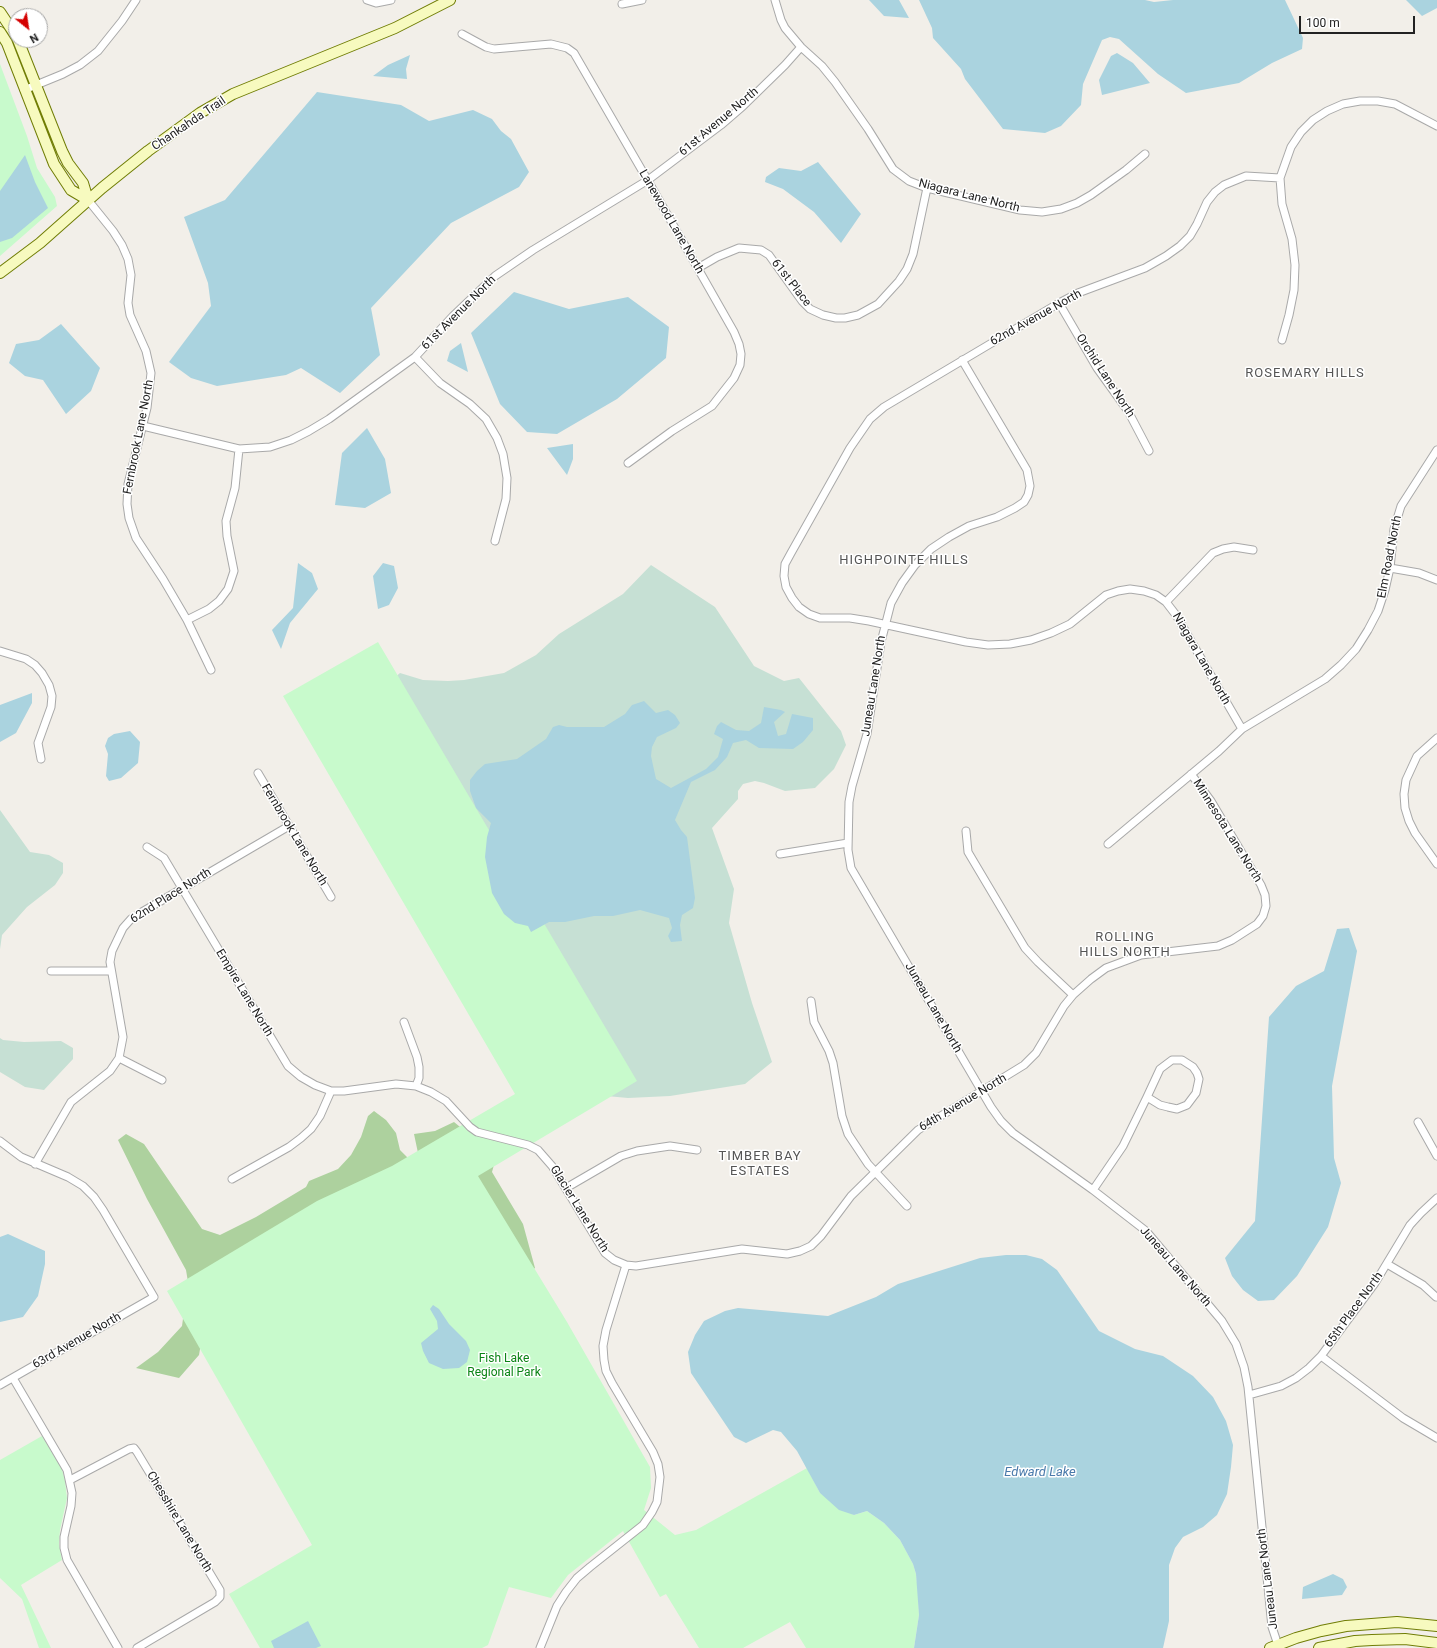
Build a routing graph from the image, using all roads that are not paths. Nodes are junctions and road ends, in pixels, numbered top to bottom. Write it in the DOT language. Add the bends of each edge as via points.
graph roads {
  1 [pos="136,0"];
  2 [pos="367,0"];
  3 [pos="390,0"];
  4 [pos="450,0"];
  5 [pos="642,0"];
  6 [pos="775,0"];
  7 [pos="622,4"];
  8 [pos="0,12"];
  9 [pos="8,24"];
  10 [pos="0,32"];
  11 [pos="462,34"];
  12 [pos="801,47"];
  13 [pos="21,48"];
  14 [pos="35,86"];
  15 [pos="24,90"];
  16 [pos="1437,126"];
  17 [pos="1144,154"];
  18 [pos="1280,178"];
  19 [pos="648,180"];
  20 [pos="927,188"];
  21 [pos="88,200"];
  22 [pos="698,268"];
  23 [pos="0,273"];
  24 [pos="1059,303"];
  25 [pos="1282,340"];
  26 [pos="415,357"];
  27 [pos="962,360"];
  28 [pos="143,426"];
  29 [pos="239,449"];
  30 [pos="1149,450"];
  31 [pos="1437,450"];
  32 [pos="628,463"];
  33 [pos="495,541"];
  34 [pos="1253,550"];
  35 [pos="1390,568"];
  36 [pos="1437,580"];
  37 [pos="1166,602"];
  38 [pos="187,620"];
  39 [pos="884,624"];
  40 [pos="0,651"];
  41 [pos="211,670"];
  42 [pos="1242,728"];
  43 [pos="1437,738"];
  44 [pos="41,759"];
  45 [pos="258,773"];
  46 [pos="1191,774"];
  47 [pos="289,826"];
  48 [pos="966,831"];
  49 [pos="848,843"];
  50 [pos="1108,844"];
  51 [pos="147,847"];
  52 [pos="780,854"];
  53 [pos="1437,864"];
  54 [pos="182,888"];
  55 [pos="331,897"];
  56 [pos="1250,930"];
  57 [pos="51,971"];
  58 [pos="111,971"];
  59 [pos="1073,995"];
  60 [pos="811,1001"];
  61 [pos="404,1022"];
  62 [pos="119,1058"];
  63 [pos="162,1080"];
  64 [pos="416,1086"];
  65 [pos="372,1087"];
  66 [pos="332,1091"];
  67 [pos="982,1091"];
  68 [pos="1147,1097"];
  69 [pos="1418,1122"];
  70 [pos="0,1141"];
  71 [pos="697,1150"];
  72 [pos="1437,1156"];
  73 [pos="35,1164"];
  74 [pos="875,1172"];
  75 [pos="232,1179"];
  76 [pos="566,1188"];
  77 [pos="1093,1190"];
  78 [pos="1437,1198"];
  79 [pos="907,1206"];
  80 [pos="1387,1264"];
  81 [pos="626,1265"];
  82 [pos="1436,1297"];
  83 [pos="1321,1356"];
  84 [pos="13,1378"];
  85 [pos="0,1385"];
  86 [pos="1249,1395"];
  87 [pos="1437,1438"];
  88 [pos="70,1480"];
  89 [pos="1437,1626"];
  90 [pos="1437,1642"];
  91 [pos="1276,1647"];
  92 [pos="118,1648"];
  93 [pos="137,1648"];
  94 [pos="540,1648"];
  95 [pos="1319,1648"];
  1 -- 14 [label="street" via="98,51 80,65"];
  2 -- 3 [label="street" via="376,3"];
  4 -- 21 [label="street, Chankahda Trail" via="395,28 234,94 172,133"];
  5 -- 7 [label="street"];
  6 -- 12 [label="street, Niagara Lane North" via="785,28"];
  8 -- 9 [label="street"];
  10 -- 15 [label="street" via="7,43"];
  11 -- 19 [label="street, Lanewood Lane North" via="494,49 551,44 567,48 574,53"];
  12 -- 19 [label="street, 61st Avenue North" via="743,106"];
  12 -- 20 [label="street, Niagara Lane North" via="835,82 893,169 909,181"];
  13 -- 14 [label="street"];
  14 -- 15 [label="street"];
  14 -- 21 [label="street" via="62,151 83,183"];
  15 -- 21 [label="street" via="54,164 71,190"];
  16 -- 18 [label="street" via="1395,104 1360,101 1343,104 1313,120 1301,132 1291,147"];
  17 -- 20 [label="street, Niagara Lane North" via="1077,203 1042,212 1020,210"];
  18 -- 24 [label="street, 62nd Avenue North" via="1246,176 1224,185 1215,192 1190,236 1180,246 1145,268 1078,293"];
  18 -- 25 [label="street" via="1282,204 1292,239 1294,265 1294,290"];
  19 -- 22 [label="street, Lanewood Lane North"];
  19 -- 26 [label="street, 61st Avenue North" via="495,276"];
  20 -- 22 [label="street, 61st Place" via="914,254 907,269 878,304 858,315 836,318 810,309 770,255 761,250 739,248"];
  21 -- 23 [label="street, Chankahda Trail"];
  21 -- 28 [label="street, Fernbrook Lane North" via="113,231 128,260 131,275 128,303 130,315 146,350 151,373"];
  22 -- 32 [label="street, Lanewood Lane North" via="736,338 741,354 740,365 734,378 712,406"];
  24 -- 27 [label="street, 62nd Avenue North"];
  24 -- 30 [label="street, Orchid Lane North"];
  26 -- 29 [label="street, 61st Avenue North" via="309,431 270,447"];
  26 -- 33 [label="street" via="440,383 486,419 497,438 507,478 506,498"];
  27 -- 39 [label="street, Juneau Lane North" via="1027,470 1030,486 1028,495 1024,502 1006,514 968,526 932,549 915,565 902,583 891,603"];
  27 -- 39 [label="street, 62nd Avenue North" via="899,397 870,419 850,448 785,564 786,587 799,607 809,614 820,618 850,618"];
  28 -- 29 [label="street, 61st Avenue North"];
  28 -- 38 [label="street, Fernbrook Lane North" via="128,484 129,518 136,538"];
  29 -- 38 [label="street" via="235,488 226,521 234,572 228,589 219,601"];
  31 -- 35 [label="street, Elm Road North" via="1401,506 1394,529"];
  34 -- 37 [label="street" via="1234,548 1213,553"];
  35 -- 36 [label="street" via="1419,573"];
  35 -- 42 [label="street, Elm Road North" via="1375,618 1356,649 1342,665 1325,679"];
  37 -- 39 [label="street, Niagara Lane North" via="1144,591 1118,591 1106,595 1070,624 1031,640 1010,644 966,642"];
  37 -- 42 [label="street, Niagara Lane North"];
  38 -- 41 [label="street, Fernbrook Lane North"];
  39 -- 49 [label="street, Juneau Lane North" via="867,734 849,802"];
  40 -- 44 [label="street" via="35,664 49,685 52,707 38,743"];
  42 -- 46 [label="street, Elm Road North" via="1220,751"];
  43 -- 53 [label="street" via="1417,756 1406,780 1404,794 1409,821"];
  45 -- 47 [label="street, Fernbrook Lane North"];
  46 -- 50 [label="street, Elm Road North"];
  46 -- 56 [label="street, Minnesota Lane North" via="1211,802 1265,895 1266,906 1263,916"];
  47 -- 54 [label="street, 62nd Place North"];
  47 -- 55 [label="street, Fernbrook Lane North"];
  48 -- 59 [label="street" via="968,852 1022,943"];
  49 -- 52 [label="street"];
  49 -- 67 [label="street, Juneau Lane North" via="856,876"];
  51 -- 54 [label="street, Empire Lane North" via="164,858"];
  54 -- 58 [label="street, 62nd Place North" via="131,919 122,928 112,951"];
  54 -- 66 [label="street, Empire Lane North" via="288,1066 315,1085"];
  56 -- 59 [label="street, 64th Avenue North" via="1218,946 1147,954 1123,961 1106,968"];
  57 -- 58 [label="street"];
  58 -- 62 [label="street, 62nd Place North" via="123,1037"];
  59 -- 67 [label="street, 64th Avenue North" via="1036,1053 1024,1066"];
  60 -- 74 [label="street" via="814,1022 833,1063 842,1116 848,1134"];
  61 -- 64 [label="street" via="419,1067"];
  62 -- 63 [label="street"];
  62 -- 73 [label="street, 62nd Place North" via="110,1071 71,1102"];
  64 -- 65 [label="street, Glacier Lane North" via="396,1084"];
  64 -- 76 [label="street, Glacier Lane North" via="446,1101 477,1132 538,1150"];
  65 -- 66 [label="street, Empire Lane North"];
  66 -- 75 [label="street" via="320,1116 301,1138"];
  67 -- 74 [label="street, 64th Avenue North" via="918,1130"];
  67 -- 77 [label="street, Juneau Lane North" via="1001,1121 1013,1133"];
  68 -- 68 [label="street" via="1168,1107 1187,1105 1196,1093 1199,1078 1197,1073 1188,1063 1172,1060 1160,1069"];
  68 -- 77 [label="street" via="1123,1146"];
  69 -- 72 [label="street"];
  70 -- 73 [label="street"];
  71 -- 76 [label="street" via="670,1146 637,1151 621,1156"];
  73 -- 84 [label="street, 63rd Avenue North" via="68,1177 83,1186 94,1197 154,1298"];
  74 -- 79 [label="street"];
  74 -- 81 [label="street, 64th Avenue North" via="851,1196 821,1236 811,1246 800,1251 787,1254 742,1249 646,1265"];
  76 -- 81 [label="street, Glacier Lane North" via="605,1252 614,1260"];
  77 -- 86 [label="street, Juneau Lane North" via="1146,1231 1222,1320 1241,1357"];
  78 -- 80 [label="street, 65th Place North" via="1410,1225"];
  80 -- 82 [label="street" via="1423,1285"];
  80 -- 83 [label="street, 65th Place North"];
  81 -- 94 [label="street" via="606,1330 604,1360 612,1384 658,1464 660,1477 657,1502 642,1525 577,1578 557,1606"];
  83 -- 86 [label="street, 65th Place North" via="1296,1378 1281,1386"];
  83 -- 87 [label="street" via="1403,1418"];
  84 -- 85 [label="street, 63rd Avenue North"];
  84 -- 88 [label="street" via="68,1470"];
  86 -- 91 [label="street, Juneau Lane North"];
  88 -- 92 [label="street" via="71,1506 64,1548 72,1570"];
  88 -- 93 [label="street, Chesshire Lane North" via="134,1448 220,1590 220,1597 215,1602"];
  89 -- 91 [label="street" via="1398,1622 1366,1624 1321,1631"];
  90 -- 95 [label="street" via="1405,1639 1355,1641"];
}
